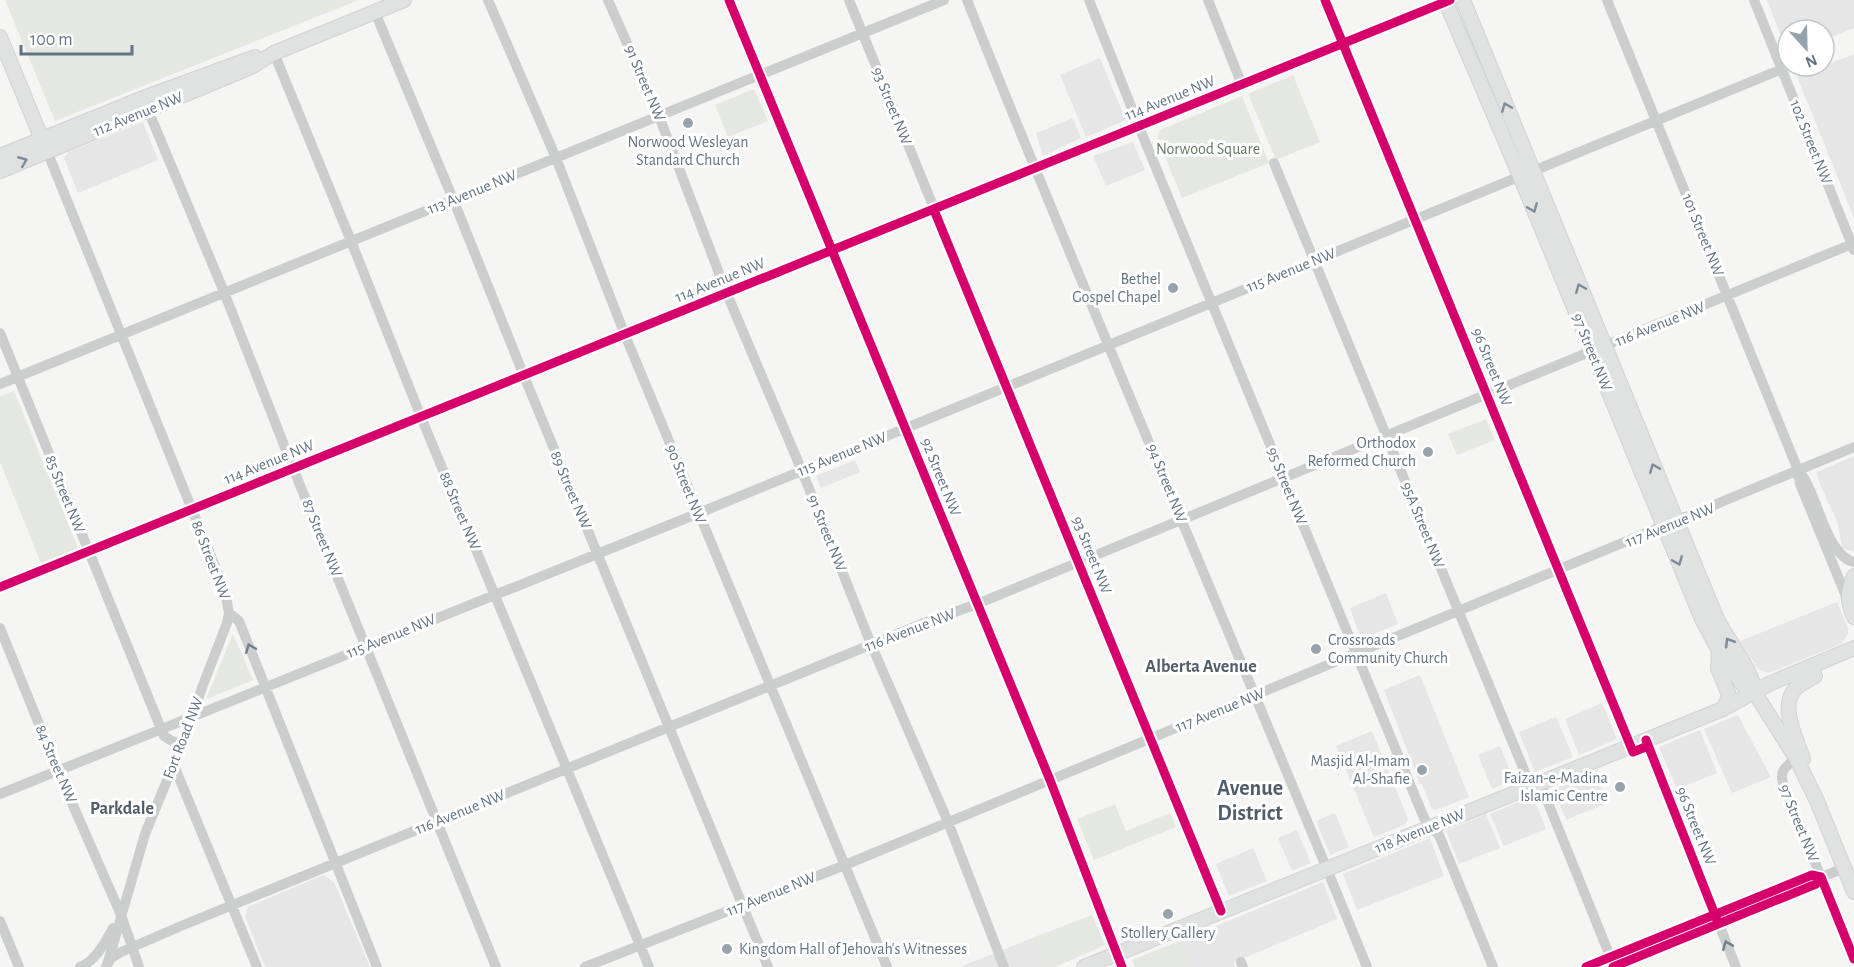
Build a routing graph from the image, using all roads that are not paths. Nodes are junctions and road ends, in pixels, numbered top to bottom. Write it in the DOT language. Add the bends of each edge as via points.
graph roads {
  1 [pos="404,0"];
  2 [pos="488,0"];
  3 [pos="608,0"];
  4 [pos="729,0"];
  5 [pos="849,0"];
  6 [pos="944,0"];
  7 [pos="967,0"];
  8 [pos="1089,0"];
  9 [pos="1208,0"];
  10 [pos="1325,0"];
  11 [pos="1462,0"];
  12 [pos="1607,0"];
  13 [pos="1754,0"];
  14 [pos="1447,1"];
  15 [pos="375,12"];
  16 [pos="863,33"];
  17 [pos="0,36"];
  18 [pos="1342,44"];
  19 [pos="274,53"];
  20 [pos="1776,54"];
  21 [pos="1776,71"];
  22 [pos="761,74"];
  23 [pos="1786,78"];
  24 [pos="1242,85"];
  25 [pos="148,110"];
  26 [pos="659,116"];
  27 [pos="1656,120"];
  28 [pos="1139,127"];
  29 [pos="44,145"];
  30 [pos="0,156"];
  31 [pos="556,158"];
  32 [pos="1274,164"];
  33 [pos="1034,169"];
  34 [pos="0,171"];
  35 [pos="1526,173"];
  36 [pos="453,199"];
  37 [pos="934,210"];
  38 [pos="1415,219"];
  39 [pos="351,241"];
  40 [pos="1853,247"];
  41 [pos="832,252"];
  42 [pos="1314,260"];
  43 [pos="224,292"];
  44 [pos="727,294"];
  45 [pos="1728,296"];
  46 [pos="1212,303"];
  47 [pos="0,333"];
  48 [pos="121,334"];
  49 [pos="625,335"];
  50 [pos="1109,345"];
  51 [pos="1598,349"];
  52 [pos="18,376"];
  53 [pos="524,376"];
  54 [pos="0,384"];
  55 [pos="1007,386"];
  56 [pos="1488,395"];
  57 [pos="421,417"];
  58 [pos="904,429"];
  59 [pos="1387,436"];
  60 [pos="1854,447"];
  61 [pos="294,468"];
  62 [pos="1798,470"];
  63 [pos="802,471"];
  64 [pos="1284,479"];
  65 [pos="192,510"];
  66 [pos="699,513"];
  67 [pos="1182,520"];
  68 [pos="1670,525"];
  69 [pos="88,551"];
  70 [pos="598,554"];
  71 [pos="1079,562"];
  72 [pos="1854,562"];
  73 [pos="1558,571"];
  74 [pos="1854,576"];
  75 [pos="0,587"];
  76 [pos="495,595"];
  77 [pos="1848,602"];
  78 [pos="977,604"];
  79 [pos="1459,612"];
  80 [pos="230,613"];
  81 [pos="1854,617"];
  82 [pos="0,628"];
  83 [pos="872,644"];
  84 [pos="366,646"];
  85 [pos="1854,648"];
  86 [pos="1719,651"];
  87 [pos="1356,654"];
  88 [pos="1854,659"];
  89 [pos="1815,676"];
  90 [pos="769,686"];
  91 [pos="265,687"];
  92 [pos="1755,693"];
  93 [pos="1254,696"];
  94 [pos="1723,709"];
  95 [pos="192,716"];
  96 [pos="668,728"];
  97 [pos="162,729"];
  98 [pos="1151,738"];
  99 [pos="1646,740"];
  100 [pos="181,744"];
  101 [pos="1630,746"];
  102 [pos="1796,758"];
  103 [pos="173,763"];
  104 [pos="566,769"];
  105 [pos="58,771"];
  106 [pos="1050,780"];
  107 [pos="1535,785"];
  108 [pos="0,794"];
  109 [pos="1817,801"];
  110 [pos="436,822"];
  111 [pos="948,822"];
  112 [pos="1430,827"];
  113 [pos="337,864"];
  114 [pos="845,865"];
  115 [pos="1844,868"];
  116 [pos="1326,869"];
  117 [pos="1821,877"];
  118 [pos="1854,892"];
  119 [pos="744,904"];
  120 [pos="231,905"];
  121 [pos="1221,911"];
  122 [pos="121,915"];
  123 [pos="0,921"];
  124 [pos="1718,922"];
  125 [pos="641,945"];
  126 [pos="131,948"];
  127 [pos="1854,959"];
  128 [pos="1119,960"];
  129 [pos="1613,965"];
  130 [pos="18,967"];
  131 [pos="80,967"];
  132 [pos="106,967"];
  133 [pos="139,967"];
  134 [pos="257,967"];
  135 [pos="377,967"];
  136 [pos="496,967"];
  137 [pos="585,967"];
  138 [pos="649,967"];
  139 [pos="768,967"];
  140 [pos="887,967"];
  141 [pos="1004,967"];
  142 [pos="1084,967"];
  143 [pos="1367,967"];
  144 [pos="1493,967"];
  145 [pos="1600,967"];
  146 [pos="1736,967"];
  1 -- 15 [label="main road, 112 Avenue NW"];
  2 -- 31 [label="street, 90 Street NW"];
  3 -- 26 [label="street, 91 Street NW"];
  4 -- 22 [label="street, 92 Street NW"];
  5 -- 16 [label="street, 93 Street NW"];
  6 -- 16 [label="street, 113 Avenue NW"];
  7 -- 33 [label="street, 94 Street NW"];
  8 -- 28 [label="street, 95 Street NW"];
  9 -- 24 [label="street"];
  10 -- 18 [label="street, 96 Street NW"];
  35 -- 11 [label="main road, 97 Street NW, one-way"];
  12 -- 27 [label="street, 101 Street NW"];
  13 -- 20 [label="street, 102 Street NW"];
  14 -- 18 [label="street, 114 Avenue NW"];
  14 -- 35 [label="main road, 97 Street NW"];
  15 -- 19 [label="main road, 112 Avenue NW"];
  15 -- 36 [label="street, 89 Street NW"];
  16 -- 22 [label="street, 113 Avenue NW"];
  16 -- 37 [label="street, 93 Street NW"];
  17 -- 29 [label="main road"];
  18 -- 24 [label="street, 114 Avenue NW"];
  18 -- 38 [label="street, 96 Street NW"];
  19 -- 25 [label="main road, 112 Avenue NW" via="251,67"];
  19 -- 29 [label="main road, 112 Avenue NW" via="151,95"];
  19 -- 39 [label="street, 88 Street NW"];
  21 -- 27 [label="street, 115 Avenue NW"];
  22 -- 26 [label="street, 113 Avenue NW"];
  22 -- 41 [label="street, 92 Street NW"];
  23 -- 40 [label="street, 102 Street NW"];
  24 -- 28 [label="street, 114 Avenue NW"];
  25 -- 29 [label="main road, 112 Avenue NW"];
  25 -- 43 [label="street, 87 Street NW"];
  26 -- 31 [label="street, 113 Avenue NW"];
  26 -- 44 [label="street, 91 Street NW"];
  27 -- 35 [label="street, 115 Avenue NW"];
  27 -- 45 [label="street, 101 Street NW"];
  28 -- 33 [label="street, 114 Avenue NW"];
  28 -- 46 [label="street, 95 Street NW"];
  29 -- 30 [label="main road, 112 Avenue NW"];
  34 -- 29 [label="main road, 112 Avenue NW, one-way"];
  29 -- 48 [label="street, 86 Street NW"];
  31 -- 36 [label="street, 113 Avenue NW"];
  31 -- 49 [label="street, 90 Street NW"];
  32 -- 42 [label="street, 95A Street NW"];
  33 -- 37 [label="street, 114 Avenue NW"];
  33 -- 50 [label="street, 94 Street NW"];
  35 -- 38 [label="street, 115 Avenue NW"];
  35 -- 51 [label="main road, 97 Street NW"];
  36 -- 39 [label="street, 113 Avenue NW"];
  36 -- 53 [label="street, 89 Street NW"];
  37 -- 41 [label="street, 114 Avenue NW"];
  37 -- 55 [label="street, 93 Street NW"];
  38 -- 42 [label="street, 115 Avenue NW"];
  38 -- 56 [label="street, 96 Street NW"];
  39 -- 43 [label="street, 113 Avenue NW"];
  39 -- 57 [label="street, 88 Street NW"];
  40 -- 45 [label="street, 116 Avenue NW"];
  41 -- 44 [label="street, 114 Avenue NW"];
  41 -- 58 [label="street, 92 Street NW"];
  42 -- 46 [label="street, 115 Avenue NW"];
  42 -- 59 [label="street, 95A Street NW"];
  43 -- 48 [label="street, 113 Avenue NW"];
  43 -- 61 [label="street, 87 Street NW"];
  44 -- 49 [label="street, 114 Avenue NW"];
  44 -- 63 [label="street, 91 Street NW"];
  45 -- 51 [label="street, 116 Avenue NW"];
  45 -- 62 [label="street, 101 Street NW"];
  46 -- 50 [label="street, 115 Avenue NW"];
  46 -- 64 [label="street, 95 Street NW"];
  47 -- 52 [label="street, 85 Street NW"];
  48 -- 52 [label="street, 113 Avenue NW"];
  48 -- 65 [label="street, 86 Street NW"];
  49 -- 53 [label="street, 114 Avenue NW"];
  49 -- 66 [label="street, 90 Street NW"];
  50 -- 55 [label="street, 115 Avenue NW"];
  50 -- 67 [label="street, 94 Street NW"];
  51 -- 56 [label="street, 116 Avenue NW"];
  51 -- 68 [label="main road, 97 Street NW"];
  52 -- 54 [label="street, 113 Avenue NW"];
  52 -- 69 [label="street, 85 Street NW"];
  53 -- 57 [label="street, 114 Avenue NW"];
  53 -- 70 [label="street, 89 Street NW"];
  55 -- 58 [label="street, 115 Avenue NW"];
  55 -- 71 [label="street, 93 Street NW"];
  56 -- 59 [label="street, 116 Avenue NW"];
  56 -- 73 [label="street, 96 Street NW"];
  57 -- 61 [label="street, 114 Avenue NW"];
  57 -- 76 [label="street, 88 Street NW"];
  58 -- 63 [label="street, 115 Avenue NW"];
  58 -- 78 [label="street, 92 Street NW"];
  59 -- 64 [label="street, 116 Avenue NW"];
  59 -- 79 [label="street, 95A Street NW"];
  60 -- 62 [label="street, 117 Avenue NW"];
  61 -- 65 [label="street, 114 Avenue NW"];
  61 -- 84 [label="street, 87 Street NW"];
  62 -- 68 [label="street, 117 Avenue NW"];
  62 -- 72 [label="street, 101 Street NW" via="1807,481 1834,547"];
  62 -- 77 [label="street, 101 Street NW" via="1800,484"];
  63 -- 66 [label="street, 115 Avenue NW"];
  63 -- 83 [label="street, 91 Street NW"];
  64 -- 67 [label="street, 116 Avenue NW"];
  64 -- 87 [label="street, 95 Street NW"];
  65 -- 69 [label="street, 114 Avenue NW"];
  65 -- 80 [label="street, 86 Street NW"];
  66 -- 70 [label="street, 115 Avenue NW"];
  66 -- 90 [label="street, 90 Street NW"];
  67 -- 71 [label="street, 116 Avenue NW"];
  67 -- 93 [label="street, 94 Street NW"];
  68 -- 73 [label="street, 117 Avenue NW"];
  68 -- 86 [label="main road, 97 Street NW, one-way" via="1702,619"];
  92 -- 68 [label="main road, 97 Street NW, one-way" via="1754,681 1725,635"];
  69 -- 75 [label="street, 114 Avenue NW"];
  69 -- 97 [label="street, 85 Street NW"];
  70 -- 76 [label="street, 115 Avenue NW"];
  70 -- 96 [label="street, 89 Street NW"];
  71 -- 78 [label="street, 116 Avenue NW"];
  71 -- 98 [label="street, 93 Street NW"];
  73 -- 79 [label="street, 117 Avenue NW"];
  73 -- 101 [label="street, 96 Street NW"];
  74 -- 77 [label="main road"];
  76 -- 84 [label="street, 115 Avenue NW"];
  76 -- 104 [label="street, 88 Street NW"];
  77 -- 81 [label="main road"];
  78 -- 83 [label="street, 116 Avenue NW"];
  78 -- 106 [label="street, 92 Street NW"];
  79 -- 87 [label="street, 117 Avenue NW"];
  79 -- 107 [label="street, 95A Street NW"];
  91 -- 80 [label="street, 86 Street NW, one-way" via="239,621"];
  80 -- 95 [label="street, Fort Road NW"];
  82 -- 105 [label="street, 84 Street NW"];
  83 -- 90 [label="street, 116 Avenue NW"];
  83 -- 111 [label="street, 91 Street NW"];
  84 -- 91 [label="street, 115 Avenue NW"];
  84 -- 110 [label="street, 87 Street NW"];
  85 -- 92 [label="main road, 118 Avenue NW"];
  86 -- 92 [label="main road, 97 Street NW" via="1744,686"];
  86 -- 94 [label="main road" via="1718,668 1729,695"];
  87 -- 93 [label="street, 117 Avenue NW"];
  87 -- 112 [label="street, 95 Street NW"];
  88 -- 89 [label="main road, 118 Avenue NW"];
  89 -- 92 [label="main road, 118 Avenue NW" via="1773,692"];
  89 -- 109 [label="main road" via="1792,693 1789,709"];
  90 -- 96 [label="street, 116 Avenue NW"];
  90 -- 114 [label="street, 90 Street NW"];
  91 -- 95 [label="street, 115 Avenue NW"];
  91 -- 113 [label="street, 86 Street NW"];
  92 -- 94 [label="main road, 118 Avenue NW"];
  92 -- 102 [label="main road, 97 Street NW"];
  93 -- 98 [label="street, 117 Avenue NW"];
  93 -- 116 [label="street, 94 Street NW"];
  94 -- 99 [label="main road, 118 Avenue NW"];
  95 -- 97 [label="street, 115 Avenue NW"];
  95 -- 100 [label="street, Fort Road NW"];
  96 -- 104 [label="street, 116 Avenue NW"];
  96 -- 119 [label="street, 89 Street NW"];
  97 -- 100 [label="street, 85 Street NW" via="167,739"];
  97 -- 105 [label="street, 115 Avenue NW"];
  98 -- 106 [label="street, 117 Avenue NW"];
  98 -- 121 [label="street, 93 Street NW"];
  99 -- 101 [label="main road, 118 Avenue NW"];
  99 -- 124 [label="street, 96 Street NW"];
  100 -- 103 [label="street, Fort Road NW"];
  101 -- 107 [label="main road, 118 Avenue NW"];
  102 -- 109 [label="main road, 97 Street NW"];
  102 -- 117 [label="street, 97 Street NW" via="1781,775"];
  103 -- 120 [label="street"];
  103 -- 122 [label="street, Fort Road NW" via="145,834"];
  104 -- 110 [label="street, 116 Avenue NW"];
  104 -- 125 [label="street, 88 Street NW"];
  105 -- 108 [label="street, 115 Avenue NW"];
  105 -- 122 [label="street, 84 Street NW"];
  106 -- 111 [label="street, 117 Avenue NW"];
  106 -- 128 [label="street, 92 Street NW"];
  107 -- 112 [label="main road, 118 Avenue NW"];
  107 -- 129 [label="street, 95A Street NW"];
  109 -- 115 [label="main road, 97 Street NW"];
  110 -- 113 [label="street, 116 Avenue NW"];
  110 -- 136 [label="street, 87 Street NW"];
  111 -- 114 [label="street, 117 Avenue NW"];
  111 -- 141 [label="street, 91 Street NW"];
  112 -- 116 [label="main road, 118 Avenue NW"];
  112 -- 144 [label="street, 95 Street NW" via="1439,835"];
  113 -- 120 [label="street, 116 Avenue NW"];
  113 -- 135 [label="street, 86 Street NW"];
  114 -- 119 [label="street, 117 Avenue NW"];
  114 -- 140 [label="street, 90 Street NW"];
  115 -- 117 [label="street"];
  115 -- 118 [label="main road, 97 Street NW"];
  116 -- 121 [label="main road, 118 Avenue NW"];
  116 -- 143 [label="street, 94 Street NW"];
  117 -- 124 [label="street"];
  117 -- 127 [label="street, 97 Street NW"];
  119 -- 125 [label="street, 117 Avenue NW"];
  119 -- 139 [label="street, 89 Street NW"];
  120 -- 126 [label="street, 116 Avenue NW"];
  120 -- 134 [label="street"];
  121 -- 128 [label="main road, 118 Avenue NW"];
  122 -- 126 [label="street, 84 Street NW"];
  122 -- 131 [label="street" via="101,949"];
  122 -- 132 [label="street, Fort Road NW"];
  123 -- 130 [label="street"];
  124 -- 129 [label="street"];
  146 -- 124 [label="street, 96 Street NW, one-way"];
  125 -- 137 [label="street, 117 Avenue NW"];
  125 -- 138 [label="street, 88 Street NW"];
  126 -- 132 [label="street, 116 Avenue NW" via="111,958"];
  126 -- 133 [label="street, 84 Street NW"];
  128 -- 142 [label="main road, 118 Avenue NW"];
  129 -- 145 [label="street"];
}
